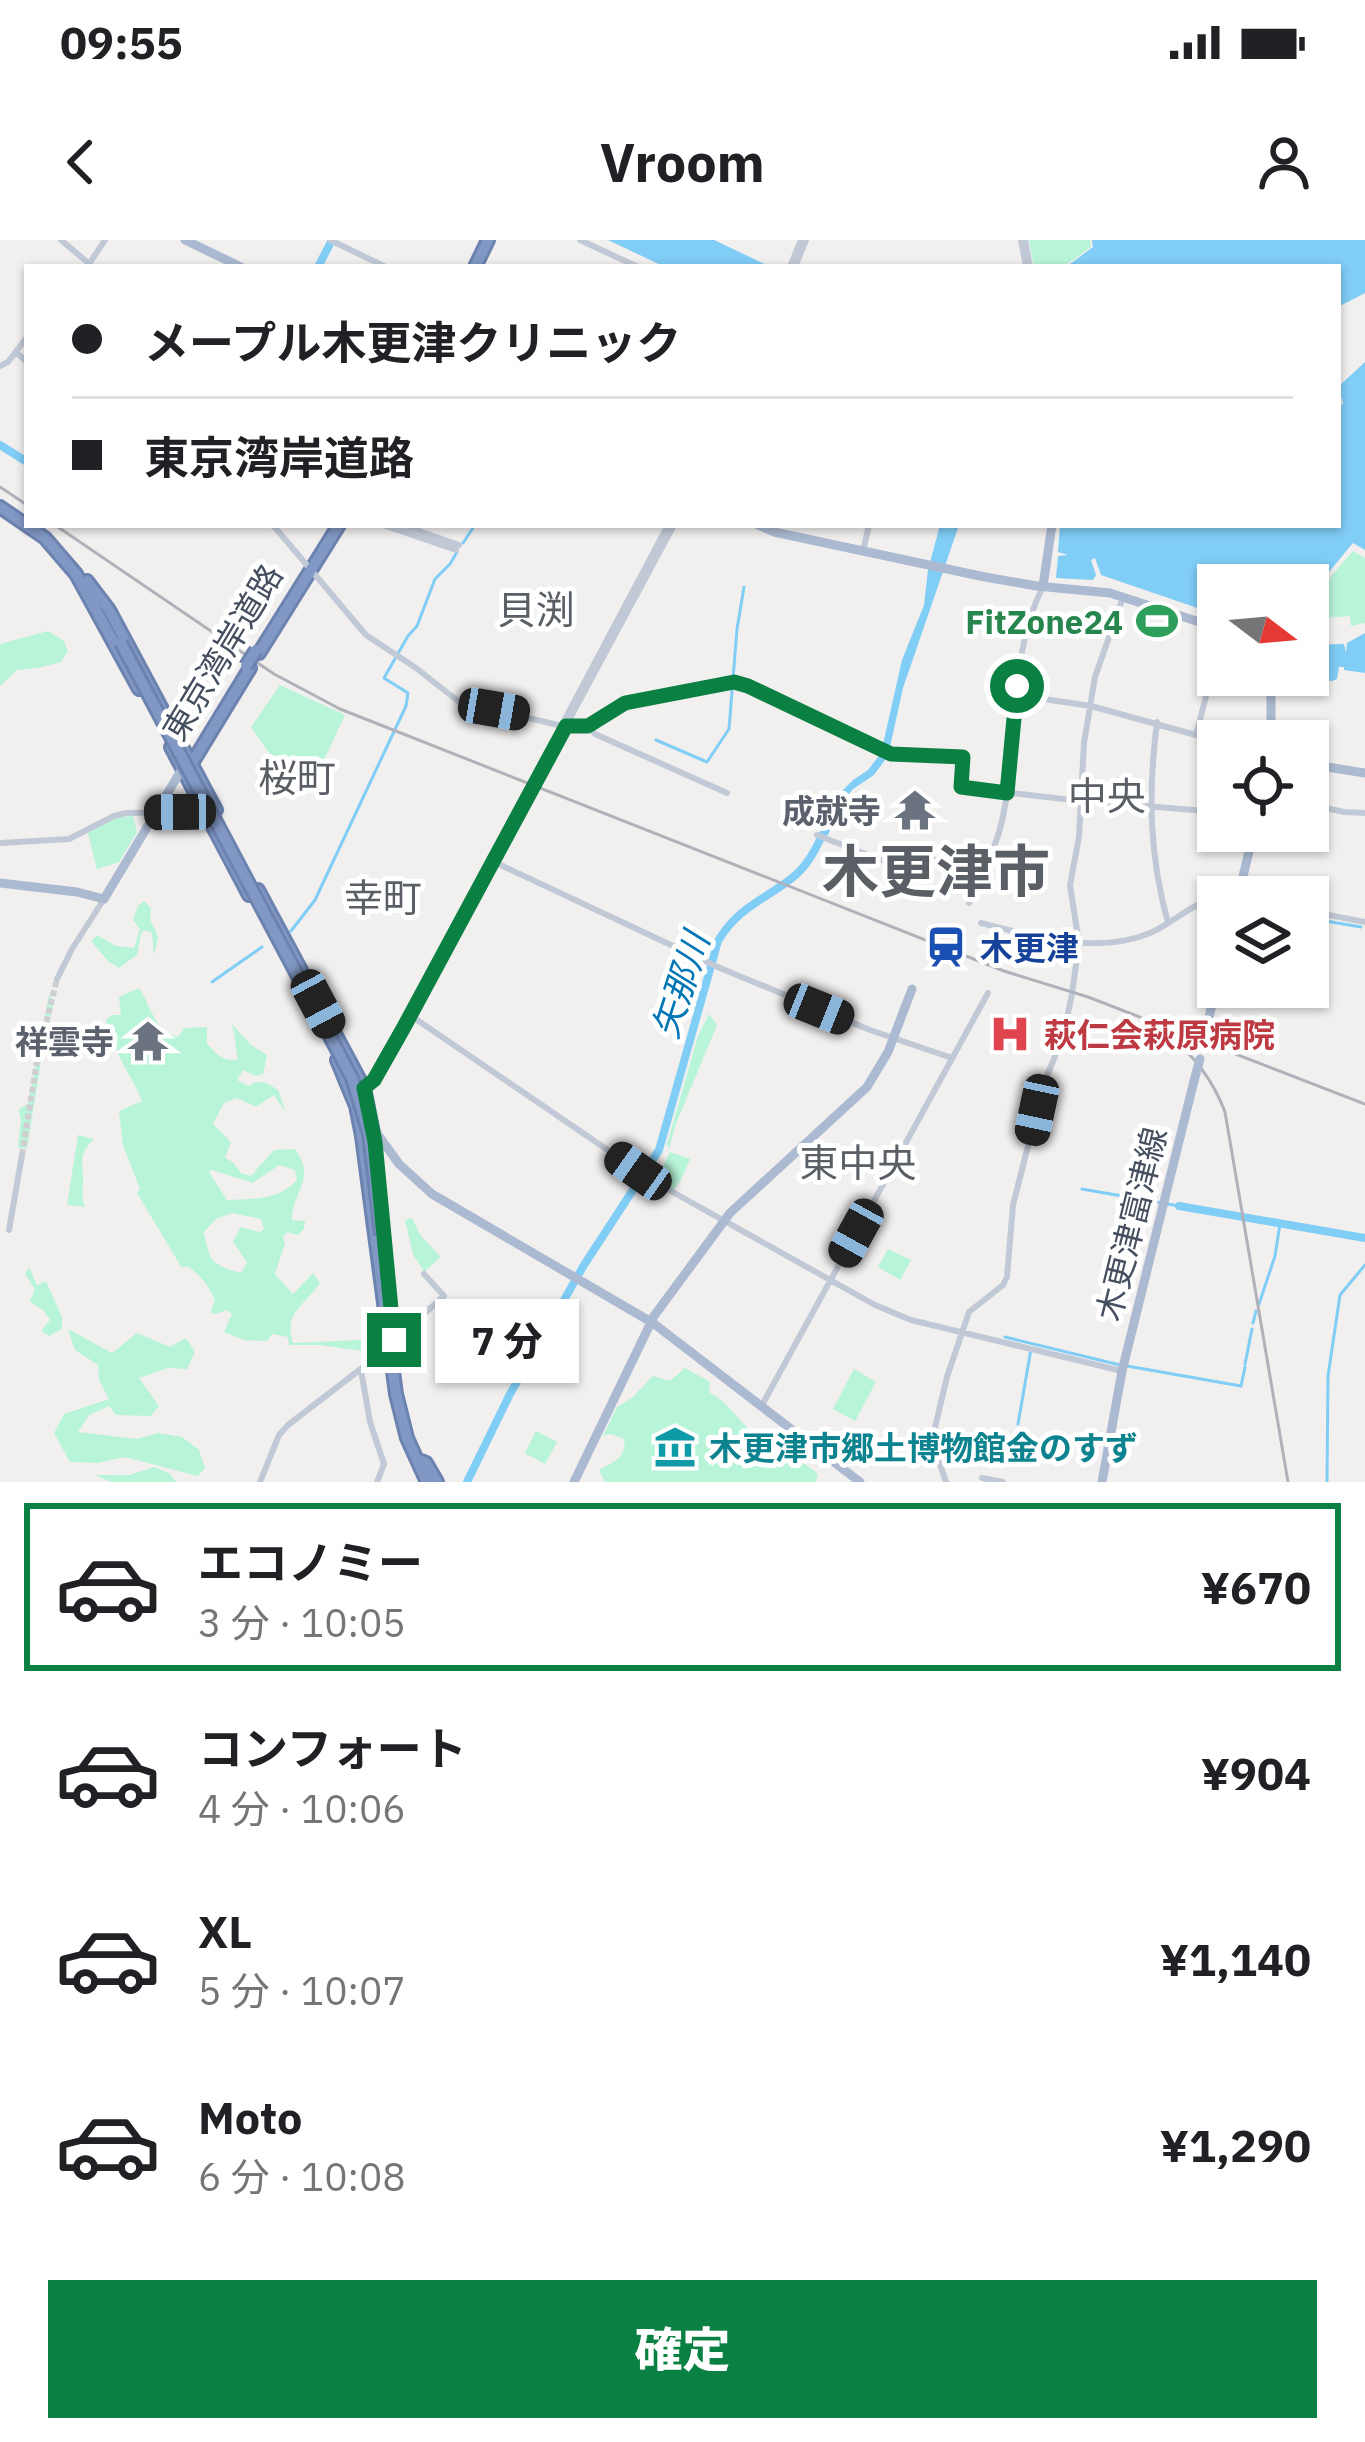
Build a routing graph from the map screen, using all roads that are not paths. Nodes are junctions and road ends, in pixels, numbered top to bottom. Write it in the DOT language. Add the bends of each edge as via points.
graph roads {
  1 [pos="61,240"];
  2 [pos="185,240"];
  3 [pos="580,240"];
  4 [pos="334,242"];
  5 [pos="87,264"];
  6 [pos="236,264"];
  7 [pos="380,264"];
  8 [pos="632,264"];
  9 [pos="24,341"];
  10 [pos="16,352"];
  11 [pos="24,358"];
  12 [pos="0,366"];
  13 [pos="0,503"];
  14 [pos="24,522"];
  15 [pos="32,528"];
  16 [pos="42,528"];
  17 [pos="274,528"];
  18 [pos="333,528"];
  19 [pos="393,528"];
  20 [pos="409,528"];
  21 [pos="669,528"];
  22 [pos="764,528"];
  23 [pos="867,528"];
  24 [pos="1052,528"];
  25 [pos="863,551"];
  26 [pos="308,569"];
  27 [pos="89,585"];
  28 [pos="1043,586"];
  29 [pos="1123,597"];
  30 [pos="1197,621"];
  31 [pos="1016,695"];
  32 [pos="1206,696"];
  33 [pos="1090,706"];
  34 [pos="1157,722"];
  35 [pos="564,726"];
  36 [pos="588,726"];
  37 [pos="1196,735"];
  38 [pos="1329,765"];
  39 [pos="187,766"];
  40 [pos="1365,770"];
  41 [pos="727,793"];
  42 [pos="1007,793"];
  43 [pos="1080,801"];
  44 [pos="1151,806"];
  45 [pos="1329,809"];
  46 [pos="1197,810"];
  47 [pos="204,812"];
  48 [pos="155,813"];
  49 [pos="1365,813"];
  50 [pos="817,835"];
  51 [pos="0,843"];
  52 [pos="491,861"];
  53 [pos="980,876"];
  54 [pos="0,886"];
  55 [pos="104,899"];
  56 [pos="969,903"];
  57 [pos="1197,905"];
  58 [pos="1329,915"];
  59 [pos="1365,922"];
  60 [pos="981,923"];
  61 [pos="1168,923"];
  62 [pos="285,939"];
  63 [pos="1079,943"];
  64 [pos="59,980"];
  65 [pos="914,990"];
  66 [pos="988,993"];
  67 [pos="1211,1008"];
  68 [pos="408,1014"];
  69 [pos="895,1039"];
  70 [pos="952,1058"];
  71 [pos="357,1089"];
  72 [pos="362,1107"];
  73 [pos="366,1125"];
  74 [pos="23,1155"];
  75 [pos="724,1222"];
  76 [pos="11,1231"];
  77 [pos="384,1261"];
  78 [pos="424,1274"];
  79 [pos="829,1281"];
  80 [pos="653,1323"];
  81 [pos="961,1332"];
  82 [pos="391,1342"];
  83 [pos="361,1369"];
  84 [pos="1122,1371"];
  85 [pos="762,1405"];
  86 [pos="982,1478"];
  87 [pos="260,1482"];
  88 [pos="377,1482"];
  89 [pos="430,1482"];
  90 [pos="574,1482"];
  91 [pos="860,1482"];
  92 [pos="946,1482"];
  93 [pos="1004,1482"];
  94 [pos="1102,1482"];
  1 -- 5 [label="street"];
  2 -- 6 [label="main road"];
  3 -- 8 [label="street"];
  4 -- 7 [label="street"];
  9 -- 10 [label="street"];
  10 -- 11 [label="street"];
  10 -- 12 [label="street"];
  13 -- 14 [label="highway"];
  15 -- 39 [label="highway" via="76,574"];
  16 -- 27 [label="highway"];
  17 -- 26 [label="street"];
  18 -- 26 [label="highway, 東京湾岸道路"];
  19 -- 20 [label="street" via="457,548"];
  21 -- 35 [label="street"];
  22 -- 25 [label="main road"];
  23 -- 25 [label="street"];
  24 -- 28 [label="main road"];
  25 -- 28 [label="main road"];
  26 -- 35 [label="street" via="365,635 454,698"];
  26 -- 39 [label="highway, 東京湾岸道路, bridge"];
  27 -- 39 [label="highway, bridge"];
  27 -- 39 [label="highway"];
  28 -- 29 [label="main road"];
  28 -- 31 [label="street"];
  29 -- 30 [label="main road"];
  29 -- 33 [label="street"];
  31 -- 33 [label="street"];
  31 -- 42 [label="street"];
  32 -- 37 [label="street"];
  33 -- 34 [label="street"];
  33 -- 43 [label="street"];
  34 -- 37 [label="street"];
  34 -- 44 [label="street"];
  35 -- 36 [label="street"];
  35 -- 52 [label="street"];
  36 -- 41 [label="street"];
  36 -- 42 [label="street" via="625,703 732,682 891,754 963,757 961,787"];
  38 -- 40 [label="main road"];
  39 -- 47 [label="highway, 東京湾岸道路"];
  39 -- 48 [label="main road"];
  39 -- 62 [label="highway"];
  39 -- 72 [label="highway, 東京湾岸道路, bridge"];
  42 -- 43 [label="street"];
  42 -- 53 [label="street"];
  43 -- 44 [label="street"];
  43 -- 63 [label="street" via="1070,885"];
  44 -- 46 [label="street"];
  44 -- 61 [label="street"];
  45 -- 49 [label="street"];
  47 -- 48 [label="street"];
  47 -- 71 [label="highway, 東京湾岸道路"];
  48 -- 51 [label="street" via="114,816 60,841"];
  48 -- 55 [label="main road"];
  50 -- 53 [label="street" via="909,871 922,855"];
  52 -- 68 [label="street"];
  52 -- 69 [label="street"];
  53 -- 56 [label="street"];
  54 -- 55 [label="main road"];
  55 -- 64 [label="street"];
  57 -- 61 [label="street"];
  58 -- 59 [label="street"];
  60 -- 63 [label="street"];
  61 -- 63 [label="street" via="1126,940"];
  62 -- 71 [label="highway"];
  62 -- 72 [label="highway, bridge" via="352,1068"];
  63 -- 81 [label="street" via="1063,1037 1010,1217 1007,1277 971,1308"];
  65 -- 69 [label="main road"];
  66 -- 70 [label="street"];
  67 -- 84 [label="main road, 木更津富津線, bridge"];
  68 -- 71 [label="street"];
  68 -- 75 [label="street"];
  69 -- 70 [label="street"];
  69 -- 75 [label="main road" via="862,1094"];
  70 -- 79 [label="street"];
  71 -- 73 [label="highway"];
  72 -- 77 [label="highway, 東京湾岸道路, bridge"];
  73 -- 77 [label="highway"];
  73 -- 80 [label="main road" via="432,1194"];
  73 -- 82 [label="highway, 東京湾岸道路"];
  74 -- 76 [label="street"];
  75 -- 79 [label="street"];
  75 -- 80 [label="main road"];
  77 -- 82 [label="highway, 東京湾岸道路"];
  78 -- 82 [label="street" via="444,1296"];
  79 -- 81 [label="street" via="899,1316"];
  79 -- 85 [label="street"];
  80 -- 85 [label="main road"];
  80 -- 90 [label="main road"];
  81 -- 84 [label="street"];
  81 -- 92 [label="street" via="932,1440"];
  82 -- 83 [label="street"];
  82 -- 89 [label="highway, 東京湾岸道路" via="404,1415"];
  83 -- 87 [label="street" via="279,1435"];
  83 -- 88 [label="street" via="384,1462"];
  84 -- 94 [label="main road, 木更津富津線"];
  85 -- 91 [label="main road"];
  86 -- 93 [label="street"];
}
